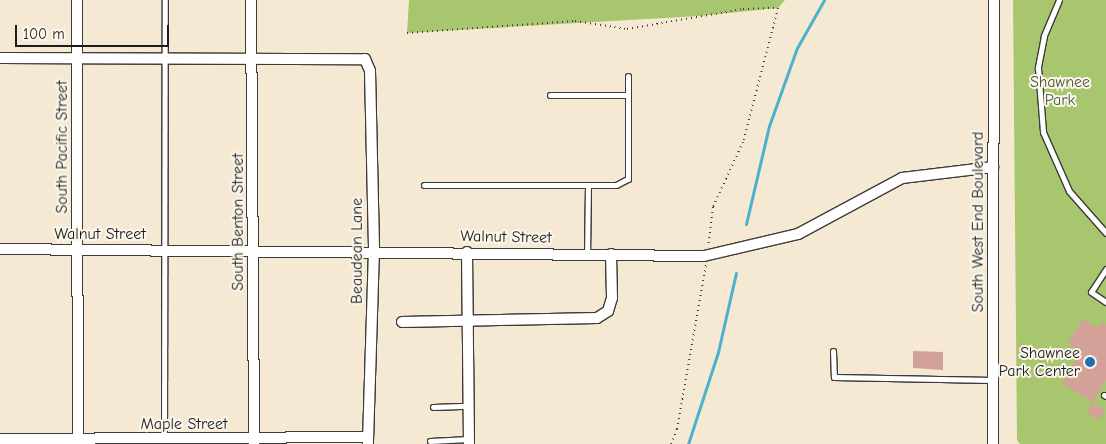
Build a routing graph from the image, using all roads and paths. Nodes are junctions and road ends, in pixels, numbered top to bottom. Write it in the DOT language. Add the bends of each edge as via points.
graph roads {
  1 [pos="77,0"];
  2 [pos="165,0"];
  3 [pos="251,0"];
  4 [pos="994,0"];
  5 [pos="1059,0"];
  6 [pos="407,33"];
  7 [pos="77,57"];
  8 [pos="166,57"];
  9 [pos="0,58"];
  10 [pos="251,58"];
  11 [pos="628,76"];
  12 [pos="550,95"];
  13 [pos="628,95"];
  14 [pos="993,168"];
  15 [pos="424,185"];
  16 [pos="588,185"];
  17 [pos="1106,233"];
  18 [pos="0,249"];
  19 [pos="77,249"];
  20 [pos="165,250"];
  21 [pos="253,250"];
  22 [pos="374,250"];
  23 [pos="467,252"];
  24 [pos="587,254"];
  25 [pos="611,254"];
  26 [pos="707,255"];
  27 [pos="1106,269"];
  28 [pos="1106,302"];
  29 [pos="402,322"];
  30 [pos="468,322"];
  31 [pos="833,350"];
  32 [pos="993,380"];
  33 [pos="468,406"];
  34 [pos="433,408"];
  35 [pos="0,439"];
  36 [pos="164,439"];
  37 [pos="368,440"];
  38 [pos="78,441"];
  39 [pos="430,441"];
  40 [pos="254,442"];
  41 [pos="469,442"];
  42 [pos="671,444"];
  43 [pos="993,444"];
  1 -- 7 [label="street, South Pacific Street"];
  2 -- 8 [label="lane"];
  3 -- 10 [label="street, South Benton Street"];
  4 -- 14 [label="street, South West End Boulevard"];
  5 -- 17 [label="lane" via="1040,52 1040,116 1060,177 1078,204"];
  6 -- 26 [label="path" via="575,21 627,29 743,9 778,8 743,142 713,207"];
  7 -- 8 [label="street"];
  7 -- 9 [label="street"];
  7 -- 19 [label="street, South Pacific Street"];
  8 -- 10 [label="street"];
  8 -- 20 [label="lane"];
  10 -- 21 [label="street, South Benton Street"];
  10 -- 22 [label="street, Beaudean Lane" via="365,59 370,71"];
  11 -- 13 [label="lane"];
  12 -- 13 [label="lane"];
  13 -- 16 [label="lane" via="628,179 616,185"];
  14 -- 26 [label="street, Walnut Street" via="902,178 798,234"];
  14 -- 32 [label="street, South West End Boulevard"];
  15 -- 16 [label="lane"];
  16 -- 24 [label="lane"];
  18 -- 19 [label="street, Walnut Street"];
  19 -- 20 [label="street, Walnut Street"];
  19 -- 38 [label="street, South Pacific Street"];
  20 -- 21 [label="street, Walnut Street"];
  20 -- 36 [label="lane"];
  21 -- 22 [label="street, Walnut Street"];
  21 -- 40 [label="street, South Benton Street"];
  22 -- 23 [label="street, Walnut Street"];
  22 -- 37 [label="street, Beaudean Lane"];
  23 -- 24 [label="street, Walnut Street"];
  23 -- 30 [label="street"];
  24 -- 25 [label="street, Walnut Street"];
  25 -- 26 [label="street, Walnut Street"];
  25 -- 30 [label="street" via="612,298 608,311 597,318"];
  26 -- 42 [label="path" via="677,429"];
  27 -- 28 [label="lane" via="1091,292"];
  29 -- 30 [label="street"];
  30 -- 33 [label="street"];
  31 -- 32 [label="lane" via="834,377"];
  32 -- 43 [label="street, South West End Boulevard"];
  33 -- 34 [label="lane"];
  33 -- 41 [label="street"];
  35 -- 38 [label="street, Maple Street"];
  36 -- 38 [label="street, Maple Street"];
  36 -- 40 [label="street, Maple Street"];
  37 -- 40 [label="street, Maple Street"];
  39 -- 41 [label="lane"];
}
